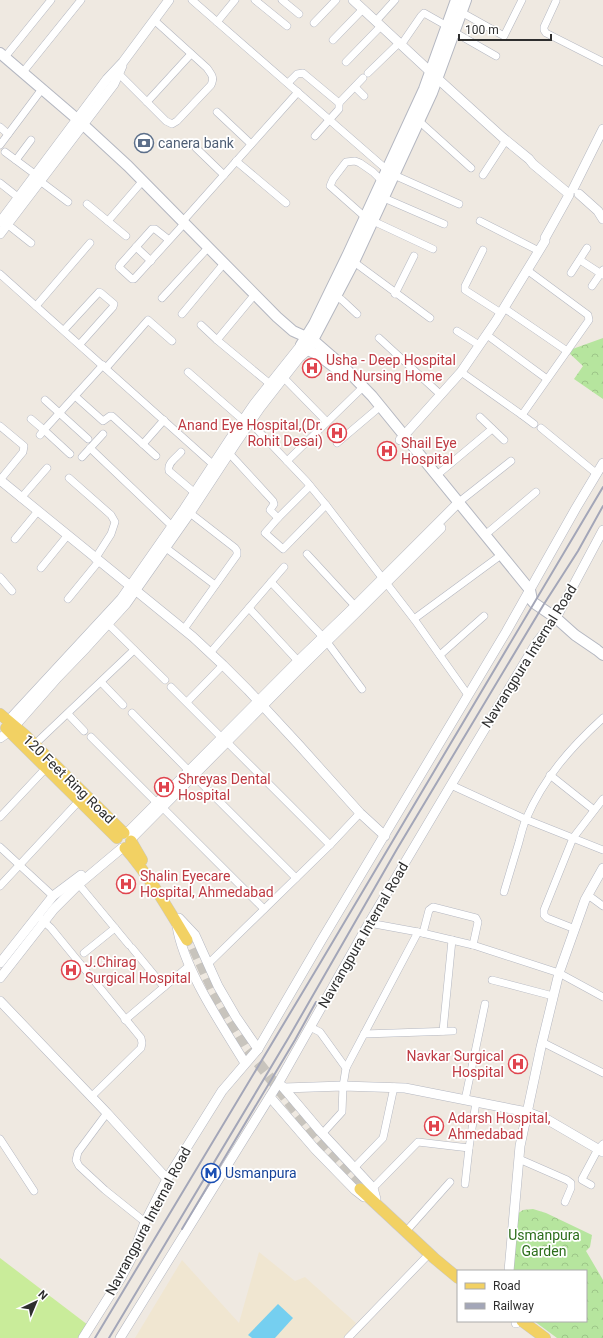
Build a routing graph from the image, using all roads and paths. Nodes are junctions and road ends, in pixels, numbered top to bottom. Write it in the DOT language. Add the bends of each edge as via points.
graph roads {
  1 [pos="52,0"];
  2 [pos="81,0"];
  3 [pos="169,0"];
  4 [pos="192,0"];
  5 [pos="235,0"];
  6 [pos="255,0"];
  7 [pos="282,0"];
  8 [pos="336,0"];
  9 [pos="395,0"];
  10 [pos="456,0"];
  11 [pos="466,0"];
  12 [pos="522,0"];
  13 [pos="556,1"];
  14 [pos="357,3"];
  15 [pos="461,12"];
  16 [pos="299,14"];
  17 [pos="154,20"];
  18 [pos="217,22"];
  19 [pos="314,23"];
  20 [pos="378,24"];
  21 [pos="287,26"];
  22 [pos="450,29"];
  23 [pos="333,40"];
  24 [pos="400,44"];
  25 [pos="191,54"];
  26 [pos="496,56"];
  27 [pos="2,57"];
  28 [pos="346,62"];
  29 [pos="603,62"];
  30 [pos="23,72"];
  31 [pos="117,72"];
  32 [pos="434,75"];
  33 [pos="288,83"];
  34 [pos="355,87"];
  35 [pos="298,92"];
  36 [pos="39,93"];
  37 [pos="364,96"];
  38 [pos="147,102"];
  39 [pos="339,103"];
  40 [pos="217,112"];
  41 [pos="330,120"];
  42 [pos="419,121"];
  43 [pos="78,123"];
  44 [pos="0,127"];
  45 [pos="603,129"];
  46 [pos="8,134"];
  47 [pos="315,136"];
  48 [pos="31,140"];
  49 [pos="506,140"];
  50 [pos="601,140"];
  51 [pos="251,144"];
  52 [pos="0,145"];
  53 [pos="196,148"];
  54 [pos="5,152"];
  55 [pos="16,160"];
  56 [pos="236,161"];
  57 [pos="471,168"];
  58 [pos="391,173"];
  59 [pos="224,175"];
  60 [pos="482,175"];
  61 [pos="38,178"];
  62 [pos="381,180"];
  63 [pos="0,184"];
  64 [pos="140,184"];
  65 [pos="574,194"];
  66 [pos="23,196"];
  67 [pos="384,198"];
  68 [pos="68,202"];
  69 [pos="88,204"];
  70 [pos="286,204"];
  71 [pos="459,204"];
  72 [pos="602,218"];
  73 [pos="369,219"];
  74 [pos="108,221"];
  75 [pos="480,221"];
  76 [pos="4,223"];
  77 [pos="182,223"];
  78 [pos="444,224"];
  79 [pos="0,234"];
  80 [pos="126,236"];
  81 [pos="169,240"];
  82 [pos="32,243"];
  83 [pos="90,243"];
  84 [pos="136,248"];
  85 [pos="587,248"];
  86 [pos="433,249"];
  87 [pos="484,250"];
  88 [pos="205,251"];
  89 [pos="539,251"];
  90 [pos="414,256"];
  91 [pos="151,260"];
  92 [pos="580,260"];
  93 [pos="354,262"];
  94 [pos="221,267"];
  95 [pos="527,270"];
  96 [pos="571,273"];
  97 [pos="602,273"];
  98 [pos="0,274"];
  99 [pos="592,286"];
  100 [pos="395,294"];
  101 [pos="336,296"];
  102 [pos="162,298"];
  103 [pos="251,299"];
  104 [pos="36,306"];
  105 [pos="503,310"];
  106 [pos="182,314"];
  107 [pos="357,314"];
  108 [pos="430,318"];
  109 [pos="201,325"];
  110 [pos="64,330"];
  111 [pos="457,331"];
  112 [pos="486,335"];
  113 [pos="379,338"];
  114 [pos="217,340"];
  115 [pos="172,341"];
  116 [pos="307,343"];
  117 [pos="80,344"];
  118 [pos="479,345"];
  119 [pos="568,351"];
  120 [pos="104,366"];
  121 [pos="188,372"];
  122 [pos="461,372"];
  123 [pos="284,378"];
  124 [pos="547,379"];
  125 [pos="270,384"];
  126 [pos="359,391"];
  127 [pos="441,395"];
  128 [pos="75,396"];
  129 [pos="45,400"];
  130 [pos="376,410"];
  131 [pos="60,413"];
  132 [pos="522,415"];
  133 [pos="480,417"];
  134 [pos="31,419"];
  135 [pos="164,420"];
  136 [pos="246,421"];
  137 [pos="327,422"];
  138 [pos="534,424"];
  139 [pos="0,426"];
  140 [pos="541,428"];
  141 [pos="492,429"];
  142 [pos="42,433"];
  143 [pos="102,434"];
  144 [pos="402,438"];
  145 [pos="88,440"];
  146 [pos="504,440"];
  147 [pos="337,443"];
  148 [pos="143,444"];
  149 [pos="90,448"];
  150 [pos="181,452"];
  151 [pos="70,454"];
  152 [pos="229,454"];
  153 [pos="156,456"];
  154 [pos="82,457"];
  155 [pos="287,461"];
  156 [pos="511,461"];
  157 [pos="603,463"];
  158 [pos="216,467"];
  159 [pos="47,468"];
  160 [pos="597,474"];
  161 [pos="437,475"];
  162 [pos="69,478"];
  163 [pos="0,480"];
  164 [pos="310,486"];
  165 [pos="536,492"];
  166 [pos="195,493"];
  167 [pos="21,498"];
  168 [pos="326,505"];
  169 [pos="458,507"];
  170 [pos="38,511"];
  171 [pos="190,513"];
  172 [pos="278,518"];
  173 [pos="172,526"];
  174 [pos="603,530"];
  175 [pos="485,535"];
  176 [pos="67,536"];
  177 [pos="15,539"];
  178 [pos="166,548"];
  179 [pos="307,554"];
  180 [pos="497,558"];
  181 [pos="97,560"];
  182 [pos="284,567"];
  183 [pos="41,568"];
  184 [pos="0,577"];
  185 [pos="384,581"];
  186 [pos="271,582"];
  187 [pos="215,585"];
  188 [pos="133,588"];
  189 [pos="12,591"];
  190 [pos="530,595"];
  191 [pos="68,600"];
  192 [pos="355,606"];
  193 [pos="249,608"];
  194 [pos="484,616"];
  195 [pos="556,618"];
  196 [pos="414,619"];
  197 [pos="108,624"];
  198 [pos="184,629"];
  199 [pos="325,640"];
  200 [pos="134,650"];
  201 [pos="210,653"];
  202 [pos="440,655"];
  203 [pos="603,655"];
  204 [pos="298,661"];
  205 [pos="223,665"];
  206 [pos="164,680"];
  207 [pos="101,682"];
  208 [pos="171,687"];
  209 [pos="362,689"];
  210 [pos="468,695"];
  211 [pos="186,702"];
  212 [pos="260,704"];
  213 [pos="123,705"];
  214 [pos="132,713"];
  215 [pos="68,714"];
  216 [pos="603,718"];
  217 [pos="5,724"];
  218 [pos="84,731"];
  219 [pos="91,737"];
  220 [pos="0,738"];
  221 [pos="225,740"];
  222 [pos="34,745"];
  223 [pos="46,768"];
  224 [pos="192,773"];
  225 [pos="550,775"];
  226 [pos="451,785"];
  227 [pos="603,799"];
  228 [pos="79,801"];
  229 [pos="160,805"];
  230 [pos="594,810"];
  231 [pos="360,813"];
  232 [pos="0,817"];
  233 [pos="526,819"];
  234 [pos="385,836"];
  235 [pos="573,838"];
  236 [pos="124,841"];
  237 [pos="330,845"];
  238 [pos="0,847"];
  239 [pos="603,850"];
  240 [pos="19,866"];
  241 [pos="602,871"];
  242 [pos="296,878"];
  243 [pos="76,882"];
  244 [pos="0,886"];
  245 [pos="504,892"];
  246 [pos="588,895"];
  247 [pos="53,896"];
  248 [pos="603,906"];
  249 [pos="264,909"];
  250 [pos="41,918"];
  251 [pos="178,921"];
  252 [pos="369,923"];
  253 [pos="115,928"];
  254 [pos="575,929"];
  255 [pos="421,933"];
  256 [pos="187,936"];
  257 [pos="452,940"];
  258 [pos="473,945"];
  259 [pos="84,953"];
  260 [pos="0,963"];
  261 [pos="208,964"];
  262 [pos="190,965"];
  263 [pos="559,973"];
  264 [pos="0,978"];
  265 [pos="492,980"];
  266 [pos="164,987"];
  267 [pos="554,996"];
  268 [pos="603,997"];
  269 [pos="0,1001"];
  270 [pos="485,1004"];
  271 [pos="125,1020"];
  272 [pos="310,1027"];
  273 [pos="443,1031"];
  274 [pos="452,1031"];
  275 [pos="364,1034"];
  276 [pos="542,1042"];
  277 [pos="258,1049"];
  278 [pos="246,1063"];
  279 [pos="346,1068"];
  280 [pos="603,1073"];
  281 [pos="282,1085"];
  282 [pos="342,1086"];
  283 [pos="394,1087"];
  284 [pos="92,1097"];
  285 [pos="270,1097"];
  286 [pos="465,1100"];
  287 [pos="476,1102"];
  288 [pos="527,1112"];
  289 [pos="107,1113"];
  290 [pos="322,1134"];
  291 [pos="0,1139"];
  292 [pos="469,1148"];
  293 [pos="601,1148"];
  294 [pos="519,1159"];
  295 [pos="354,1168"];
  296 [pos="167,1179"];
  297 [pos="450,1182"];
  298 [pos="464,1184"];
  299 [pos="591,1185"];
  300 [pos="34,1191"];
  301 [pos="369,1193"];
  302 [pos="565,1202"];
  303 [pos="145,1222"];
  304 [pos="409,1228"];
  305 [pos="429,1254"];
  306 [pos="458,1270"];
  307 [pos="509,1270"];
  308 [pos="457,1277"];
  309 [pos="518,1322"];
  310 [pos="519,1322"];
  311 [pos="83,1338"];
  312 [pos="120,1338"];
  313 [pos="348,1338"];
  314 [pos="536,1338"];
  315 [pos="545,1338"];
  1 -- 27 [label="street"];
  2 -- 30 [label="street"];
  3 -- 17 [label="street"];
  4 -- 18 [label="street"];
  5 -- 18 [label="street"];
  6 -- 21 [label="street"];
  7 -- 16 [label="street"];
  8 -- 19 [label="street"];
  9 -- 20 [label="street"];
  10 -- 22 [label="main road"];
  11 -- 15 [label="main road"];
  12 -- 15 [label="street" via="504,36"];
  13 -- 29 [label="street" via="544,27 546,33"];
  14 -- 20 [label="street"];
  14 -- 23 [label="street"];
  15 -- 22 [label="main road"];
  17 -- 25 [label="street"];
  17 -- 31 [label="street"];
  18 -- 33 [label="street"];
  20 -- 24 [label="street"];
  20 -- 28 [label="street"];
  22 -- 24 [label="street" via="424,13"];
  22 -- 26 [label="street"];
  22 -- 32 [label="main road"];
  24 -- 32 [label="street"];
  24 -- 34 [label="street"];
  25 -- 38 [label="street"];
  25 -- 38 [label="street" via="213,76 211,85 172,124"];
  27 -- 30 [label="main road"];
  27 -- 36 [label="main road"];
  30 -- 43 [label="main road"];
  31 -- 38 [label="street"];
  31 -- 43 [label="street"];
  32 -- 42 [label="main road"];
  32 -- 49 [label="street"];
  32 -- 58 [label="main road" via="424,89"];
  33 -- 35 [label="street"];
  33 -- 39 [label="street" via="297,74 303,73"];
  34 -- 37 [label="street"];
  34 -- 39 [label="street"];
  35 -- 41 [label="street"];
  35 -- 51 [label="street"];
  36 -- 43 [label="main road"];
  36 -- 46 [label="street"];
  39 -- 41 [label="street" via="339,109"];
  40 -- 51 [label="street"];
  41 -- 47 [label="street"];
  41 -- 58 [label="street"];
  42 -- 57 [label="street"];
  42 -- 58 [label="main road"];
  43 -- 61 [label="street"];
  43 -- 64 [label="main road"];
  43 -- 77 [label="main road" via="128,166"];
  44 -- 46 [label="street"];
  45 -- 50 [label="street"];
  46 -- 52 [label="street"];
  48 -- 55 [label="street"];
  49 -- 60 [label="street"];
  49 -- 65 [label="street" via="533,164"];
  50 -- 65 [label="street"];
  51 -- 56 [label="street"];
  53 -- 59 [label="street"];
  54 -- 55 [label="street"];
  55 -- 61 [label="street"];
  56 -- 59 [label="street"];
  56 -- 70 [label="street"];
  58 -- 62 [label="main road"];
  58 -- 67 [label="main road"];
  58 -- 71 [label="street"];
  59 -- 77 [label="street"];
  61 -- 66 [label="street"];
  61 -- 68 [label="street"];
  62 -- 73 [label="main road"];
  62 -- 73 [label="street" via="355,161 346,162 330,186"];
  63 -- 66 [label="street"];
  64 -- 74 [label="street"];
  64 -- 77 [label="main road"];
  65 -- 72 [label="street" via="598,211"];
  65 -- 89 [label="street"];
  66 -- 76 [label="street"];
  67 -- 73 [label="main road"];
  67 -- 78 [label="street"];
  69 -- 74 [label="street"];
  73 -- 86 [label="street"];
  73 -- 93 [label="main road"];
  73 -- 116 [label="main road" via="314,324"];
  74 -- 80 [label="street"];
  75 -- 89 [label="street"];
  76 -- 79 [label="street"];
  76 -- 82 [label="street"];
  77 -- 81 [label="street"];
  77 -- 88 [label="main road"];
  77 -- 116 [label="main road" via="277,317"];
  81 -- 84 [label="street" via="154,228"];
  81 -- 91 [label="street"];
  83 -- 104 [label="street"];
  84 -- 91 [label="street"];
  84 -- 91 [label="street" via="119,267 126,274 134,280"];
  85 -- 92 [label="street"];
  87 -- 105 [label="street" via="465,290"];
  88 -- 94 [label="main road"];
  88 -- 102 [label="street"];
  89 -- 95 [label="street"];
  90 -- 100 [label="street"];
  92 -- 96 [label="street"];
  92 -- 97 [label="street"];
  93 -- 100 [label="street"];
  93 -- 101 [label="main road"];
  94 -- 103 [label="main road"];
  94 -- 106 [label="street"];
  95 -- 105 [label="street"];
  95 -- 119 [label="street" via="590,317"];
  97 -- 99 [label="street"];
  98 -- 104 [label="street"];
  100 -- 108 [label="street"];
  101 -- 107 [label="street"];
  101 -- 116 [label="main road"];
  103 -- 114 [label="street"];
  103 -- 116 [label="main road" via="289,337"];
  104 -- 110 [label="street"];
  105 -- 112 [label="street"];
  105 -- 119 [label="street"];
  109 -- 114 [label="street"];
  110 -- 117 [label="street"];
  110 -- 117 [label="street" via="99,292 114,304"];
  111 -- 118 [label="street"];
  112 -- 118 [label="street"];
  112 -- 124 [label="street"];
  113 -- 127 [label="street"];
  114 -- 125 [label="street"];
  115 -- 120 [label="street" via="148,320"];
  116 -- 123 [label="street"];
  116 -- 125 [label="street"];
  116 -- 126 [label="main road"];
  116 -- 144 [label="main road" via="344,367 372,396"];
  117 -- 120 [label="street"];
  118 -- 122 [label="street"];
  119 -- 124 [label="street"];
  120 -- 128 [label="street"];
  120 -- 135 [label="street"];
  121 -- 136 [label="street"];
  122 -- 127 [label="street"];
  122 -- 132 [label="street"];
  123 -- 136 [label="street"];
  123 -- 137 [label="street"];
  124 -- 132 [label="street"];
  125 -- 136 [label="street"];
  126 -- 130 [label="main road"];
  126 -- 137 [label="street"];
  127 -- 144 [label="street"];
  128 -- 131 [label="street"];
  128 -- 148 [label="street" via="103,421 112,416"];
  129 -- 131 [label="street"];
  130 -- 144 [label="main road"];
  130 -- 147 [label="street"];
  131 -- 142 [label="street"];
  131 -- 145 [label="street"];
  132 -- 138 [label="street"];
  133 -- 141 [label="street"];
  134 -- 142 [label="street"];
  135 -- 148 [label="street"];
  135 -- 158 [label="street"];
  136 -- 152 [label="street"];
  136 -- 155 [label="street"];
  136 -- 158 [label="street"];
  137 -- 155 [label="street"];
  139 -- 163 [label="street" via="24,446"];
  140 -- 160 [label="street"];
  141 -- 146 [label="street"];
  141 -- 161 [label="street"];
  142 -- 151 [label="street"];
  143 -- 149 [label="street"];
  144 -- 161 [label="main road"];
  144 -- 169 [label="main road"];
  148 -- 153 [label="street"];
  149 -- 154 [label="street"];
  149 -- 173 [label="street"];
  150 -- 166 [label="street" via="170,463 169,471"];
  152 -- 158 [label="street"];
  152 -- 172 [label="street" via="273,501 270,510"];
  155 -- 164 [label="street"];
  156 -- 169 [label="street"];
  157 -- 160 [label="street, Navrangpura Internal Road"];
  158 -- 166 [label="street"];
  158 -- 171 [label="street"];
  159 -- 167 [label="street"];
  160 -- 190 [label="street, Navrangpura Internal Road"];
  161 -- 169 [label="main road"];
  162 -- 181 [label="street" via="111,515 115,522 112,534"];
  163 -- 167 [label="street"];
  164 -- 168 [label="street"];
  164 -- 172 [label="street"];
  165 -- 175 [label="street"];
  166 -- 173 [label="street"];
  167 -- 170 [label="street"];
  168 -- 172 [label="street" via="283,549 265,533"];
  168 -- 185 [label="street"];
  169 -- 175 [label="main road"];
  169 -- 180 [label="main road"];
  169 -- 185 [label="street"];
  170 -- 176 [label="street"];
  170 -- 177 [label="street"];
  171 -- 178 [label="street"];
  171 -- 187 [label="street" via="237,551 237,555"];
  173 -- 188 [label="street"];
  174 -- 195 [label="street, Navrangpura Internal Road"];
  175 -- 190 [label="main road"];
  176 -- 181 [label="street"];
  176 -- 183 [label="street"];
  178 -- 187 [label="street"];
  178 -- 188 [label="street"];
  179 -- 192 [label="street"];
  180 -- 190 [label="main road"];
  180 -- 196 [label="street"];
  181 -- 188 [label="street"];
  181 -- 191 [label="street"];
  182 -- 186 [label="street"];
  184 -- 189 [label="street"];
  185 -- 192 [label="street"];
  185 -- 196 [label="street"];
  185 -- 199 [label="street"];
  186 -- 193 [label="street"];
  186 -- 199 [label="street"];
  187 -- 198 [label="street"];
  188 -- 197 [label="street" via="126,604"];
  188 -- 198 [label="street"];
  188 -- 217 [label="street"];
  190 -- 195 [label="main road" via="534,603"];
  190 -- 210 [label="street, Navrangpura Internal Road"];
  192 -- 199 [label="street"];
  193 -- 201 [label="street"];
  193 -- 204 [label="street"];
  194 -- 202 [label="street"];
  195 -- 203 [label="main road"];
  195 -- 226 [label="street, Navrangpura Internal Road" via="537,642"];
  196 -- 202 [label="street"];
  197 -- 200 [label="street"];
  197 -- 217 [label="street" via="58,677"];
  198 -- 201 [label="street"];
  199 -- 204 [label="street"];
  199 -- 209 [label="street"];
  199 -- 212 [label="street"];
  200 -- 206 [label="street"];
  200 -- 207 [label="street"];
  201 -- 205 [label="street"];
  202 -- 210 [label="street"];
  204 -- 212 [label="street"];
  205 -- 211 [label="street"];
  205 -- 212 [label="street"];
  207 -- 213 [label="street"];
  207 -- 215 [label="street"];
  208 -- 211 [label="street"];
  210 -- 234 [label="street, Navrangpura Internal Road"];
  211 -- 221 [label="street"];
  212 -- 221 [label="street"];
  212 -- 231 [label="street"];
  214 -- 224 [label="street"];
  215 -- 218 [label="street"];
  215 -- 222 [label="street"];
  216 -- 225 [label="street" via="576,743"];
  217 -- 220 [label="street"];
  217 -- 222 [label="main road, 120 Feet Ring Road" via="25,735"];
  217 -- 223 [label="main road, 120 Feet Ring Road"];
  219 -- 229 [label="street"];
  221 -- 224 [label="street"];
  221 -- 237 [label="street"];
  222 -- 236 [label="main road, 120 Feet Ring Road"];
  223 -- 228 [label="main road, 120 Feet Ring Road"];
  223 -- 232 [label="street"];
  224 -- 229 [label="street"];
  224 -- 242 [label="street"];
  225 -- 230 [label="street"];
  225 -- 233 [label="street"];
  226 -- 233 [label="street"];
  226 -- 252 [label="street, Navrangpura Internal Road"];
  227 -- 230 [label="street"];
  228 -- 236 [label="main road, 120 Feet Ring Road"];
  228 -- 240 [label="street"];
  229 -- 236 [label="street"];
  229 -- 249 [label="street"];
  230 -- 235 [label="street"];
  231 -- 234 [label="street"];
  231 -- 237 [label="street"];
  233 -- 235 [label="street"];
  233 -- 245 [label="street"];
  234 -- 277 [label="street, Navrangpura Internal Road"];
  235 -- 239 [label="street"];
  235 -- 254 [label="street" via="544,915"];
  236 -- 243 [label="street"];
  236 -- 251 [label="main road, 120 Feet Ring Road" via="138,853"];
  237 -- 242 [label="street"];
  238 -- 240 [label="street"];
  240 -- 244 [label="street"];
  240 -- 247 [label="street"];
  241 -- 246 [label="street"];
  242 -- 249 [label="street"];
  243 -- 247 [label="street"];
  243 -- 250 [label="street" via="54,909"];
  243 -- 253 [label="street"];
  246 -- 248 [label="street"];
  246 -- 254 [label="street"];
  247 -- 250 [label="street"];
  249 -- 261 [label="street"];
  250 -- 260 [label="street"];
  250 -- 264 [label="street"];
  250 -- 271 [label="street"];
  251 -- 256 [label="main road, 120 Feet Ring Road"];
  251 -- 261 [label="street" via="195,935"];
  251 -- 262 [label="street" via="179,940"];
  252 -- 255 [label="street"];
  252 -- 272 [label="street, Navrangpura Internal Road"];
  253 -- 259 [label="street"];
  253 -- 266 [label="street"];
  254 -- 263 [label="street"];
  255 -- 257 [label="street"];
  255 -- 258 [label="street" via="429,910 433,907 476,918 478,922"];
  255 -- 275 [label="street"];
  257 -- 258 [label="street"];
  257 -- 273 [label="street"];
  258 -- 263 [label="street"];
  261 -- 277 [label="street" via="229,1005"];
  262 -- 266 [label="street"];
  262 -- 278 [label="street" via="207,999"];
  263 -- 267 [label="street"];
  263 -- 268 [label="street"];
  265 -- 267 [label="street"];
  266 -- 271 [label="street"];
  267 -- 276 [label="street"];
  269 -- 284 [label="street"];
  270 -- 286 [label="street"];
  271 -- 284 [label="street" via="141,1038 141,1048"];
  272 -- 279 [label="street" via="320,1032"];
  272 -- 281 [label="street, Navrangpura Internal Road"];
  273 -- 274 [label="street"];
  273 -- 275 [label="street"];
  275 -- 279 [label="street"];
  276 -- 280 [label="street"];
  276 -- 288 [label="street"];
  277 -- 278 [label="street, Navrangpura Internal Road"];
  278 -- 296 [label="street, Navrangpura Internal Road" via="222,1091"];
  279 -- 282 [label="street"];
  281 -- 282 [label="street"];
  281 -- 285 [label="street, Navrangpura Internal Road"];
  281 -- 290 [label="street"];
  282 -- 283 [label="street"];
  282 -- 290 [label="street" via="342,1112"];
  283 -- 286 [label="street"];
  283 -- 295 [label="street" via="383,1138"];
  284 -- 289 [label="street"];
  285 -- 301 [label="street" via="355,1190 364,1198"];
  285 -- 312 [label="street, Navrangpura Internal Road"];
  286 -- 287 [label="street"];
  287 -- 288 [label="street"];
  287 -- 292 [label="street"];
  288 -- 293 [label="street"];
  288 -- 294 [label="street"];
  289 -- 296 [label="street"];
  289 -- 303 [label="street" via="78,1152 76,1160 79,1166 105,1190"];
  290 -- 295 [label="street"];
  291 -- 300 [label="street"];
  292 -- 298 [label="street"];
  292 -- 301 [label="street" via="418,1142"];
  293 -- 299 [label="street" via="582,1178"];
  294 -- 302 [label="street" via="571,1183"];
  294 -- 307 [label="street"];
  295 -- 301 [label="street"];
  296 -- 303 [label="street, Navrangpura Internal Road"];
  297 -- 304 [label="street"];
  301 -- 304 [label="main road"];
  301 -- 305 [label="main road"];
  303 -- 311 [label="street, Navrangpura Internal Road" via="122,1276"];
  304 -- 306 [label="main road"];
  305 -- 308 [label="main road"];
  305 -- 313 [label="street"];
  309 -- 314 [label="main road"];
  310 -- 315 [label="main road"];
}
